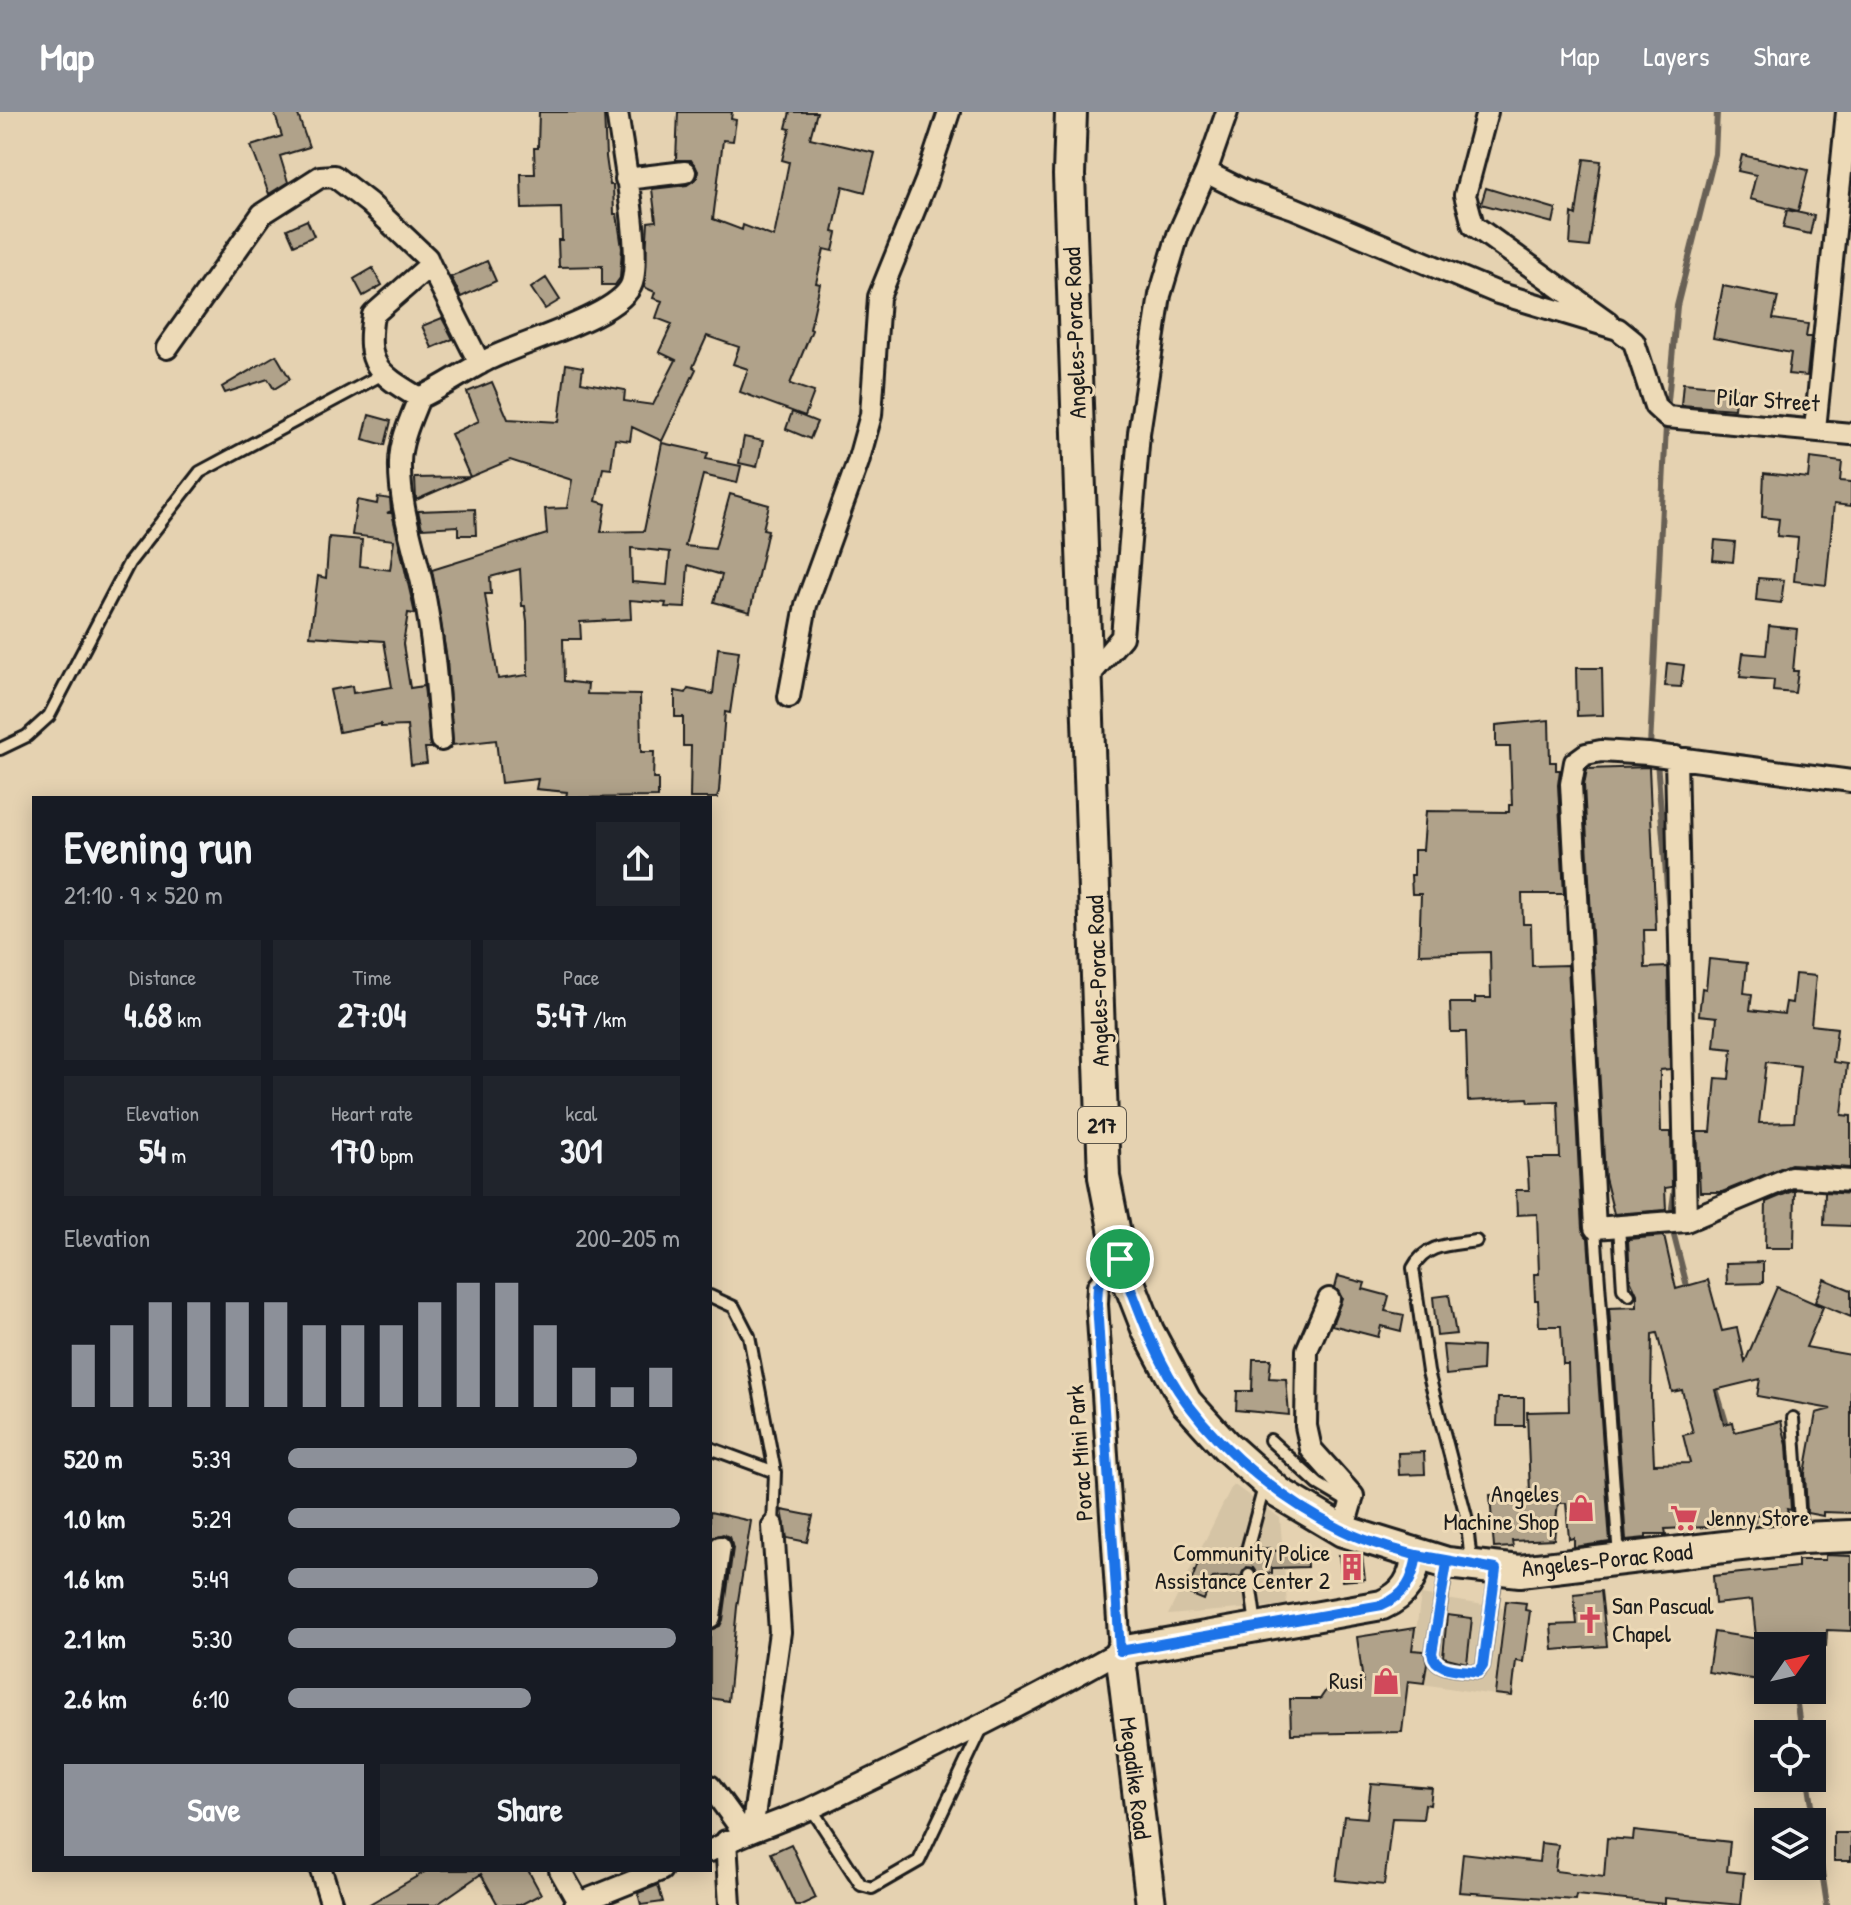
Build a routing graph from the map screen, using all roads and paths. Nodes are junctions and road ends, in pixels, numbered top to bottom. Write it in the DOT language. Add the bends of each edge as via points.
graph roads {
  1 [pos="617,112"];
  2 [pos="949,112"];
  3 [pos="1071,112"];
  4 [pos="1227,112"];
  5 [pos="1487,112"];
  6 [pos="1847,112"];
  7 [pos="685,172"];
  8 [pos="1206,172"];
  9 [pos="626,179"];
  10 [pos="430,265"];
  11 [pos="1618,329"];
  12 [pos="167,348"];
  13 [pos="480,364"];
  14 [pos="381,375"];
  15 [pos="419,398"];
  16 [pos="1815,429"];
  17 [pos="1851,434"];
  18 [pos="1088,677"];
  19 [pos="789,697"];
  20 [pos="441,740"];
  21 [pos="0,749"];
  22 [pos="1676,757"];
  23 [pos="1851,781"];
  24 [pos="1851,1181"];
  25 [pos="1686,1221"];
  26 [pos="1619,1226"];
  27 [pos="1595,1228"];
  28 [pos="1476,1241"];
  29 [pos="1120,1259"];
  30 [pos="1629,1295"];
  31 [pos="712,1297"];
  32 [pos="1329,1299"];
  33 [pos="1793,1418"];
  34 [pos="1270,1440"];
  35 [pos="712,1449"];
  36 [pos="775,1472"];
  37 [pos="1266,1481"];
  38 [pos="1347,1518"];
  39 [pos="773,1526"];
  40 [pos="1851,1536"];
  41 [pos="1801,1538"];
  42 [pos="720,1547"];
  43 [pos="1247,1550"];
  44 [pos="1417,1555"];
  45 [pos="1619,1560"];
  46 [pos="1471,1566"];
  47 [pos="1249,1575"];
  48 [pos="712,1603"];
  49 [pos="1256,1626"];
  50 [pos="1120,1651"];
  51 [pos="983,1726"];
  52 [pos="712,1791"];
  53 [pos="811,1808"];
  54 [pos="733,1839"];
  55 [pos="322,1872"];
  56 [pos="561,1872"];
  57 [pos="656,1872"];
  58 [pos="576,1904"];
  59 [pos="332,1905"];
  60 [pos="730,1905"];
  61 [pos="1151,1905"];
  1 -- 9 [label="street"];
  2 -- 19 [label="street" via="879,297 871,415 806,605"];
  3 -- 18 [label="main road, Angeles-Porac Road / 217"];
  4 -- 8 [label="street"];
  5 -- 11 [label="street" via="1465,195 1473,225"];
  6 -- 16 [label="street"];
  7 -- 9 [label="street"];
  8 -- 11 [label="street" via="1498,293"];
  8 -- 18 [label="street" via="1178,235 1160,295 1139,433 1122,637"];
  9 -- 13 [label="street" via="635,255 632,284 623,297 570,327"];
  10 -- 12 [label="street" via="346,183 334,176 320,177 262,214"];
  10 -- 13 [label="street"];
  10 -- 14 [label="street" via="373,315 369,343"];
  11 -- 16 [label="street, Pilar Street" via="1634,342 1655,406 1667,417"];
  13 -- 15 [label="street"];
  14 -- 15 [label="street"];
  14 -- 21 [label="lane" via="200,472 129,563 49,716 27,736"];
  15 -- 20 [label="street" via="400,462 409,538 432,641"];
  16 -- 17 [label="street, Pilar Street"];
  18 -- 29 [label="main road, Angeles-Porac Road / 217" via="1104,1177"];
  22 -- 23 [label="street"];
  22 -- 25 [label="street"];
  22 -- 27 [label="street" via="1601,751 1575,762 1573,773"];
  24 -- 25 [label="street" via="1791,1177"];
  25 -- 26 [label="street"];
  26 -- 27 [label="street"];
  26 -- 30 [label="lane" via="1623,1289"];
  27 -- 45 [label="lane"];
  28 -- 46 [label="lane" via="1433,1247 1413,1268 1428,1372 1466,1516"];
  29 -- 37 [label="main road, Angeles-Porac Road / 217" via="1148,1331 1186,1402"];
  29 -- 50 [label="street, Porac Mini Park" via="1098,1286 1097,1304"];
  31 -- 36 [label="lane" via="734,1307 749,1336"];
  32 -- 38 [label="street" via="1307,1350 1306,1426 1311,1449 1351,1491"];
  33 -- 41 [label="lane"];
  34 -- 38 [label="lane"];
  35 -- 36 [label="lane"];
  36 -- 39 [label="lane"];
  37 -- 38 [label="main road, Angeles-Porac Road / 217" via="1279,1493"];
  37 -- 43 [label="lane"];
  38 -- 44 [label="main road, Angeles-Porac Road / 217"];
  39 -- 54 [label="street" via="780,1632"];
  40 -- 41 [label="main road, Angeles-Porac Road / 217"];
  41 -- 45 [label="main road, Angeles-Porac Road / 217"];
  42 -- 48 [label="street"];
  44 -- 46 [label="main road, Angeles-Porac Road / 217"];
  44 -- 49 [label="main road" via="1410,1584 1382,1605"];
  45 -- 46 [label="main road, Angeles-Porac Road / 217" via="1520,1571"];
  46 -- 46 [label="lane" via="1432,1653 1438,1666 1478,1672 1483,1666"];
  47 -- 49 [label="lane"];
  49 -- 50 [label="main road"];
  50 -- 51 [label="street"];
  50 -- 61 [label="main road, Megadike Road"];
  51 -- 53 [label="street"];
  51 -- 53 [label="lane" via="919,1861 872,1888 861,1885"];
  52 -- 54 [label="street"];
  53 -- 54 [label="street"];
  54 -- 60 [label="street"];
  55 -- 59 [label="street"];
  56 -- 58 [label="street"];
  57 -- 58 [label="street"];
}
